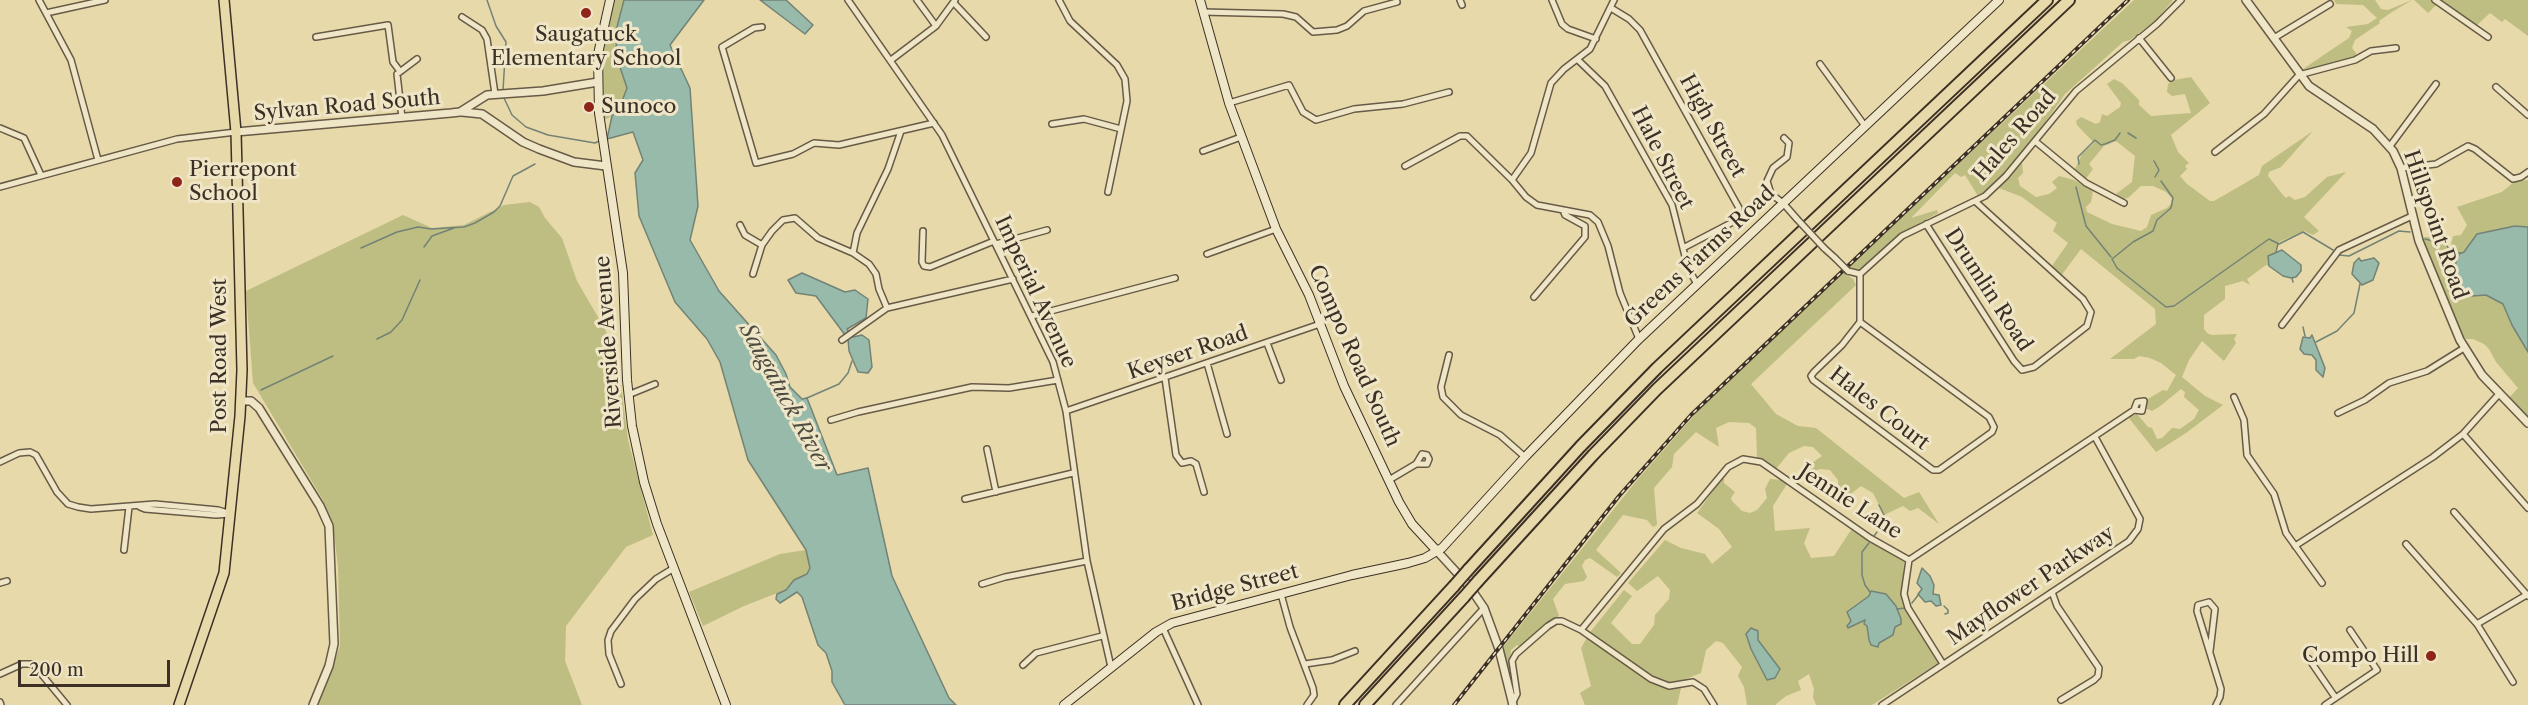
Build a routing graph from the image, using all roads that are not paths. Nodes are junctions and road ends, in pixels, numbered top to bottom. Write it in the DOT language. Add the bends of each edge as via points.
graph roads {
  1 [pos="39,0"];
  2 [pos="105,0"];
  3 [pos="224,0"];
  4 [pos="610,0"];
  5 [pos="848,0"];
  6 [pos="917,0"];
  7 [pos="1059,0"];
  8 [pos="1200,0"];
  9 [pos="1552,0"];
  10 [pos="1614,0"];
  11 [pos="1999,0"];
  12 [pos="2047,0"];
  13 [pos="2069,0"];
  14 [pos="2181,0"];
  15 [pos="2435,0"];
  16 [pos="954,1"];
  17 [pos="2249,1"];
  18 [pos="1397,2"];
  19 [pos="2330,4"];
  20 [pos="1611,8"];
  21 [pos="1203,12"];
  22 [pos="46,13"];
  23 [pos="462,17"];
  24 [pos="936,26"];
  25 [pos="762,27"];
  26 [pos="316,37"];
  27 [pos="986,37"];
  28 [pos="2488,37"];
  29 [pos="2139,38"];
  30 [pos="2274,38"];
  31 [pos="1596,39"];
  32 [pos="2396,48"];
  33 [pos="417,59"];
  34 [pos="1577,59"];
  35 [pos="891,60"];
  36 [pos="1820,64"];
  37 [pos="399,70"];
  38 [pos="2299,75"];
  39 [pos="2171,78"];
  40 [pos="598,82"];
  41 [pos="2436,84"];
  42 [pos="2496,87"];
  43 [pos="1449,92"];
  44 [pos="498,94"];
  45 [pos="1229,103"];
  46 [pos="460,112"];
  47 [pos="482,114"];
  48 [pos="2528,115"];
  49 [pos="402,118"];
  50 [pos="934,123"];
  51 [pos="1052,124"];
  52 [pos="1865,126"];
  53 [pos="0,128"];
  54 [pos="1120,129"];
  55 [pos="901,131"];
  56 [pos="236,132"];
  57 [pos="1241,138"];
  58 [pos="1784,138"];
  59 [pos="2035,141"];
  60 [pos="2390,147"];
  61 [pos="1203,151"];
  62 [pos="2215,152"];
  63 [pos="98,160"];
  64 [pos="606,166"];
  65 [pos="1405,166"];
  66 [pos="2401,168"];
  67 [pos="2528,172"];
  68 [pos="41,175"];
  69 [pos="1512,180"];
  70 [pos="0,186"];
  71 [pos="1108,192"];
  72 [pos="1976,202"];
  73 [pos="2124,202"];
  74 [pos="1783,203"];
  75 [pos="1563,210"];
  76 [pos="2412,216"];
  77 [pos="1926,224"];
  78 [pos="740,225"];
  79 [pos="1276,229"];
  80 [pos="1047,230"];
  81 [pos="923,231"];
  82 [pos="995,243"];
  83 [pos="762,245"];
  84 [pos="1683,248"];
  85 [pos="853,253"];
  86 [pos="1207,254"];
  87 [pos="753,274"];
  88 [pos="1860,274"];
  89 [pos="1175,278"];
  90 [pos="1013,279"];
  91 [pos="1697,284"];
  92 [pos="1534,297"];
  93 [pos="887,308"];
  94 [pos="1032,316"];
  95 [pos="1860,322"];
  96 [pos="1320,324"];
  97 [pos="2282,325"];
  98 [pos="843,339"];
  99 [pos="1639,339"];
  100 [pos="1267,343"];
  101 [pos="2464,348"];
  102 [pos="1449,355"];
  103 [pos="1207,363"];
  104 [pos="1165,378"];
  105 [pos="1058,380"];
  106 [pos="1281,380"];
  107 [pos="655,384"];
  108 [pos="2499,394"];
  109 [pos="628,395"];
  110 [pos="2234,397"];
  111 [pos="241,401"];
  112 [pos="2134,410"];
  113 [pos="1066,411"];
  114 [pos="2338,413"];
  115 [pos="831,420"];
  116 [pos="2528,423"];
  117 [pos="1227,434"];
  118 [pos="2463,434"];
  119 [pos="2095,437"];
  120 [pos="987,449"];
  121 [pos="1525,457"];
  122 [pos="0,462"];
  123 [pos="1416,464"];
  124 [pos="1073,473"];
  125 [pos="1389,480"];
  126 [pos="996,492"];
  127 [pos="1204,492"];
  128 [pos="966,499"];
  129 [pos="129,507"];
  130 [pos="2528,508"];
  131 [pos="2454,512"];
  132 [pos="231,514"];
  133 [pos="2406,544"];
  134 [pos="2295,546"];
  135 [pos="124,550"];
  136 [pos="1437,552"];
  137 [pos="1909,560"];
  138 [pos="1087,561"];
  139 [pos="674,568"];
  140 [pos="7,581"];
  141 [pos="0,583"];
  142 [pos="2322,583"];
  143 [pos="982,584"];
  144 [pos="2052,592"];
  145 [pos="1281,594"];
  146 [pos="2528,595"];
  147 [pos="2042,598"];
  148 [pos="2057,606"];
  149 [pos="1484,608"];
  150 [pos="2477,624"];
  151 [pos="1163,628"];
  152 [pos="1581,630"];
  153 [pos="2350,630"];
  154 [pos="1102,636"];
  155 [pos="1355,651"];
  156 [pos="2210,651"];
  157 [pos="2309,659"];
  158 [pos="1023,664"];
  159 [pos="1305,664"];
  160 [pos="1943,664"];
  161 [pos="1111,667"];
  162 [pos="0,674"];
  163 [pos="2512,682"];
  164 [pos="621,684"];
  165 [pos="2335,697"];
  166 [pos="2061,700"];
  167 [pos="67,705"];
  168 [pos="179,705"];
  169 [pos="313,705"];
  170 [pos="726,705"];
  171 [pos="1064,705"];
  172 [pos="1198,705"];
  173 [pos="1307,705"];
  174 [pos="1345,705"];
  175 [pos="1365,705"];
  176 [pos="1396,705"];
  177 [pos="1512,705"];
  178 [pos="1714,705"];
  179 [pos="1882,705"];
  180 [pos="2216,705"];
  181 [pos="2325,705"];
  1 -- 22 [label="street"];
  2 -- 22 [label="street"];
  3 -- 56 [label="main road, Post Road West"];
  4 -- 40 [label="main road, Riverside Avenue" via="600,38"];
  5 -- 35 [label="street, Imperial Avenue"];
  6 -- 24 [label="street"];
  7 -- 54 [label="street" via="1076,28 1120,69 1127,88"];
  8 -- 21 [label="main road, Compo Road South"];
  9 -- 31 [label="street" via="1562,24"];
  10 -- 20 [label="street"];
  11 -- 52 [label="main road, Greens Farms Road"];
  12 -- 174 [label="highway, bridge" via="1657,368"];
  13 -- 175 [label="highway, bridge" via="1670,376"];
  14 -- 29 [label="street, Hales Road"];
  15 -- 28 [label="street"];
  16 -- 24 [label="street"];
  16 -- 27 [label="street"];
  17 -- 30 [label="street, Hillspoint Road"];
  18 -- 21 [label="street" via="1364,11 1337,30 1313,32 1296,17 1283,14"];
  19 -- 30 [label="street"];
  20 -- 31 [label="street"];
  20 -- 84 [label="street, High Street" via="1640,30 1739,208 1731,223"];
  21 -- 45 [label="main road, Compo Road South"];
  22 -- 63 [label="street" via="71,60"];
  23 -- 44 [label="street" via="488,39"];
  24 -- 35 [label="street"];
  25 -- 55 [label="street" via="722,47 756,163 793,154 814,143 839,145"];
  26 -- 37 [label="street" via="388,25 393,62"];
  29 -- 39 [label="street"];
  29 -- 59 [label="street, Hales Road" via="2076,91"];
  30 -- 38 [label="street, Hillspoint Road"];
  31 -- 34 [label="street"];
  32 -- 38 [label="street" via="2368,52 2355,60"];
  33 -- 37 [label="street"];
  34 -- 69 [label="street" via="1551,83 1531,153"];
  34 -- 84 [label="street, Hale Street" via="1605,86 1617,106 1672,205"];
  35 -- 50 [label="street, Imperial Avenue"];
  36 -- 52 [label="street"];
  37 -- 49 [label="street" via="396,82"];
  38 -- 60 [label="street, Hillspoint Road" via="2321,96 2373,129"];
  38 -- 62 [label="street" via="2264,114"];
  40 -- 44 [label="street, Sylvan Road South"];
  40 -- 64 [label="main road, Riverside Avenue"];
  41 -- 60 [label="street"];
  42 -- 48 [label="street"];
  43 -- 45 [label="street" via="1316,120 1304,112 1289,85"];
  44 -- 46 [label="street, Sylvan Road South" via="483,96"];
  44 -- 47 [label="street" via="478,103"];
  45 -- 57 [label="main road, Compo Road South"];
  46 -- 47 [label="street"];
  46 -- 49 [label="street, Sylvan Road South"];
  47 -- 64 [label="street" via="534,148 574,162"];
  49 -- 56 [label="street, Sylvan Road South"];
  50 -- 55 [label="street"];
  50 -- 82 [label="street, Imperial Avenue"];
  51 -- 54 [label="street" via="1084,119"];
  52 -- 74 [label="main road, Greens Farms Road"];
  53 -- 68 [label="street" via="24,138"];
  54 -- 71 [label="street"];
  55 -- 85 [label="street" via="888,169 857,233"];
  56 -- 63 [label="street" via="182,138"];
  56 -- 111 [label="main road, Post Road West"];
  57 -- 61 [label="street"];
  57 -- 79 [label="main road, Compo Road South"];
  58 -- 74 [label="street" via="1789,143 1787,157 1773,168 1767,181 1771,194"];
  59 -- 72 [label="street, Hales Road" via="2006,176"];
  59 -- 73 [label="street" via="2086,183"];
  60 -- 66 [label="street, Hillspoint Road"];
  63 -- 68 [label="street"];
  64 -- 109 [label="main road, Riverside Avenue" via="623,273"];
  65 -- 69 [label="street" via="1460,136 1467,136"];
  66 -- 67 [label="street" via="2436,164 2468,146 2513,179"];
  66 -- 76 [label="street, Hillspoint Road"];
  68 -- 70 [label="street"];
  69 -- 75 [label="street" via="1538,205"];
  72 -- 77 [label="street, Hales Road"];
  72 -- 77 [label="street, Drumlin Road" via="2084,300 2091,312 2087,326 2034,367 2022,370 2014,361"];
  74 -- 88 [label="street, bridge" via="1848,271"];
  74 -- 91 [label="main road, Greens Farms Road"];
  75 -- 92 [label="street" via="1564,215 1585,226 1585,237"];
  75 -- 99 [label="street" via="1590,215 1598,222 1620,294"];
  76 -- 97 [label="street" via="2339,250"];
  76 -- 101 [label="street, Hillspoint Road"];
  77 -- 88 [label="street, Hales Road" via="1896,240"];
  78 -- 83 [label="street" via="746,235"];
  79 -- 86 [label="street"];
  79 -- 96 [label="main road, Compo Road South"];
  80 -- 82 [label="street"];
  81 -- 82 [label="street" via="922,262 930,267"];
  82 -- 90 [label="street, Imperial Avenue"];
  83 -- 85 [label="street" via="780,222 795,218 818,238"];
  83 -- 87 [label="street"];
  84 -- 91 [label="street, Hale Street" via="1689,272"];
  85 -- 93 [label="street" via="876,274"];
  88 -- 95 [label="street"];
  89 -- 94 [label="street"];
  90 -- 93 [label="street"];
  90 -- 94 [label="street, Imperial Avenue"];
  91 -- 99 [label="main road, Greens Farms Road"];
  93 -- 98 [label="street"];
  94 -- 105 [label="street, Imperial Avenue"];
  95 -- 95 [label="street, Hales Court" via="1814,372 1814,380 1933,470 1939,470 1992,432 1989,417"];
  96 -- 100 [label="street, Keyser Road"];
  96 -- 125 [label="main road, Compo Road South" via="1344,386"];
  99 -- 121 [label="main road, Greens Farms Road"];
  100 -- 103 [label="street, Keyser Road"];
  100 -- 106 [label="street"];
  101 -- 108 [label="street, Hillspoint Road"];
  101 -- 114 [label="street" via="2427,371 2390,383"];
  102 -- 121 [label="street" via="1441,387 1443,397 1461,415 1500,435"];
  103 -- 104 [label="street, Keyser Road"];
  103 -- 117 [label="street"];
  104 -- 113 [label="street, Keyser Road"];
  104 -- 127 [label="street" via="1176,455 1182,463 1196,464"];
  105 -- 113 [label="street, Imperial Avenue"];
  105 -- 115 [label="street" via="1009,388 972,387"];
  107 -- 109 [label="street"];
  108 -- 116 [label="street, Hillspoint Road"];
  108 -- 118 [label="street"];
  109 -- 139 [label="main road, Riverside Avenue" via="644,482"];
  110 -- 134 [label="street" via="2244,420 2247,455 2274,494 2282,523"];
  111 -- 132 [label="main road, Post Road West"];
  111 -- 169 [label="street" via="251,401 259,408 322,509 329,528 334,644"];
  112 -- 119 [label="street, Jennie Lane"];
  113 -- 124 [label="street, Imperial Avenue"];
  118 -- 130 [label="street"];
  118 -- 134 [label="street"];
  119 -- 137 [label="street, Jennie Lane"];
  119 -- 144 [label="street, Mayflower Parkway" via="2135,506 2140,519 2138,529 2129,540"];
  120 -- 126 [label="street"];
  121 -- 136 [label="main road, Greens Farms Road"];
  122 -- 129 [label="street" via="30,452 36,455 68,504 91,509"];
  123 -- 125 [label="street"];
  124 -- 126 [label="street"];
  124 -- 138 [label="street, Imperial Avenue"];
  125 -- 136 [label="main road, Compo Road South" via="1412,524"];
  126 -- 128 [label="street"];
  129 -- 132 [label="street"];
  129 -- 135 [label="street"];
  131 -- 146 [label="street"];
  132 -- 168 [label="main road, Post Road West" via="221,585"];
  133 -- 150 [label="street"];
  134 -- 142 [label="street"];
  136 -- 145 [label="main road, Bridge Street" via="1408,563"];
  136 -- 149 [label="street, Compo Road South"];
  137 -- 152 [label="street, Jennie Lane" via="1870,538 1761,462 1743,459 1728,467 1697,504 1664,529"];
  137 -- 160 [label="street" via="1904,594 1908,608"];
  138 -- 143 [label="street"];
  138 -- 154 [label="street, Imperial Avenue"];
  139 -- 164 [label="street" via="635,599 611,631 609,654"];
  139 -- 170 [label="main road, Riverside Avenue"];
  140 -- 141 [label="street"];
  144 -- 147 [label="street, Mayflower Parkway"];
  144 -- 148 [label="street"];
  145 -- 151 [label="main road, Bridge Street"];
  145 -- 159 [label="street"];
  146 -- 150 [label="street"];
  147 -- 148 [label="street"];
  147 -- 160 [label="street, Mayflower Parkway"];
  148 -- 166 [label="street" via="2099,668 2094,681"];
  149 -- 176 [label="street"];
  149 -- 177 [label="street, Compo Road South" via="1499,649"];
  150 -- 163 [label="street"];
  151 -- 161 [label="main road, Bridge Street"];
  151 -- 172 [label="street"];
  152 -- 177 [label="street" via="1556,621 1516,654 1512,661 1517,694"];
  152 -- 178 [label="street" via="1651,679 1669,686 1693,682 1704,689"];
  153 -- 165 [label="street" via="2377,670"];
  154 -- 158 [label="street" via="1036,653"];
  154 -- 161 [label="street, Imperial Avenue"];
  155 -- 159 [label="street"];
  156 -- 156 [label="street" via="2197,609 2201,603 2209,602 2215,609"];
  156 -- 180 [label="street" via="2221,689"];
  157 -- 165 [label="street"];
  159 -- 173 [label="street" via="1314,695"];
  160 -- 179 [label="street, Mayflower Parkway"];
  161 -- 171 [label="main road, Bridge Street"];
  162 -- 167 [label="street" via="22,664 33,664"];
  165 -- 181 [label="street"];
}
